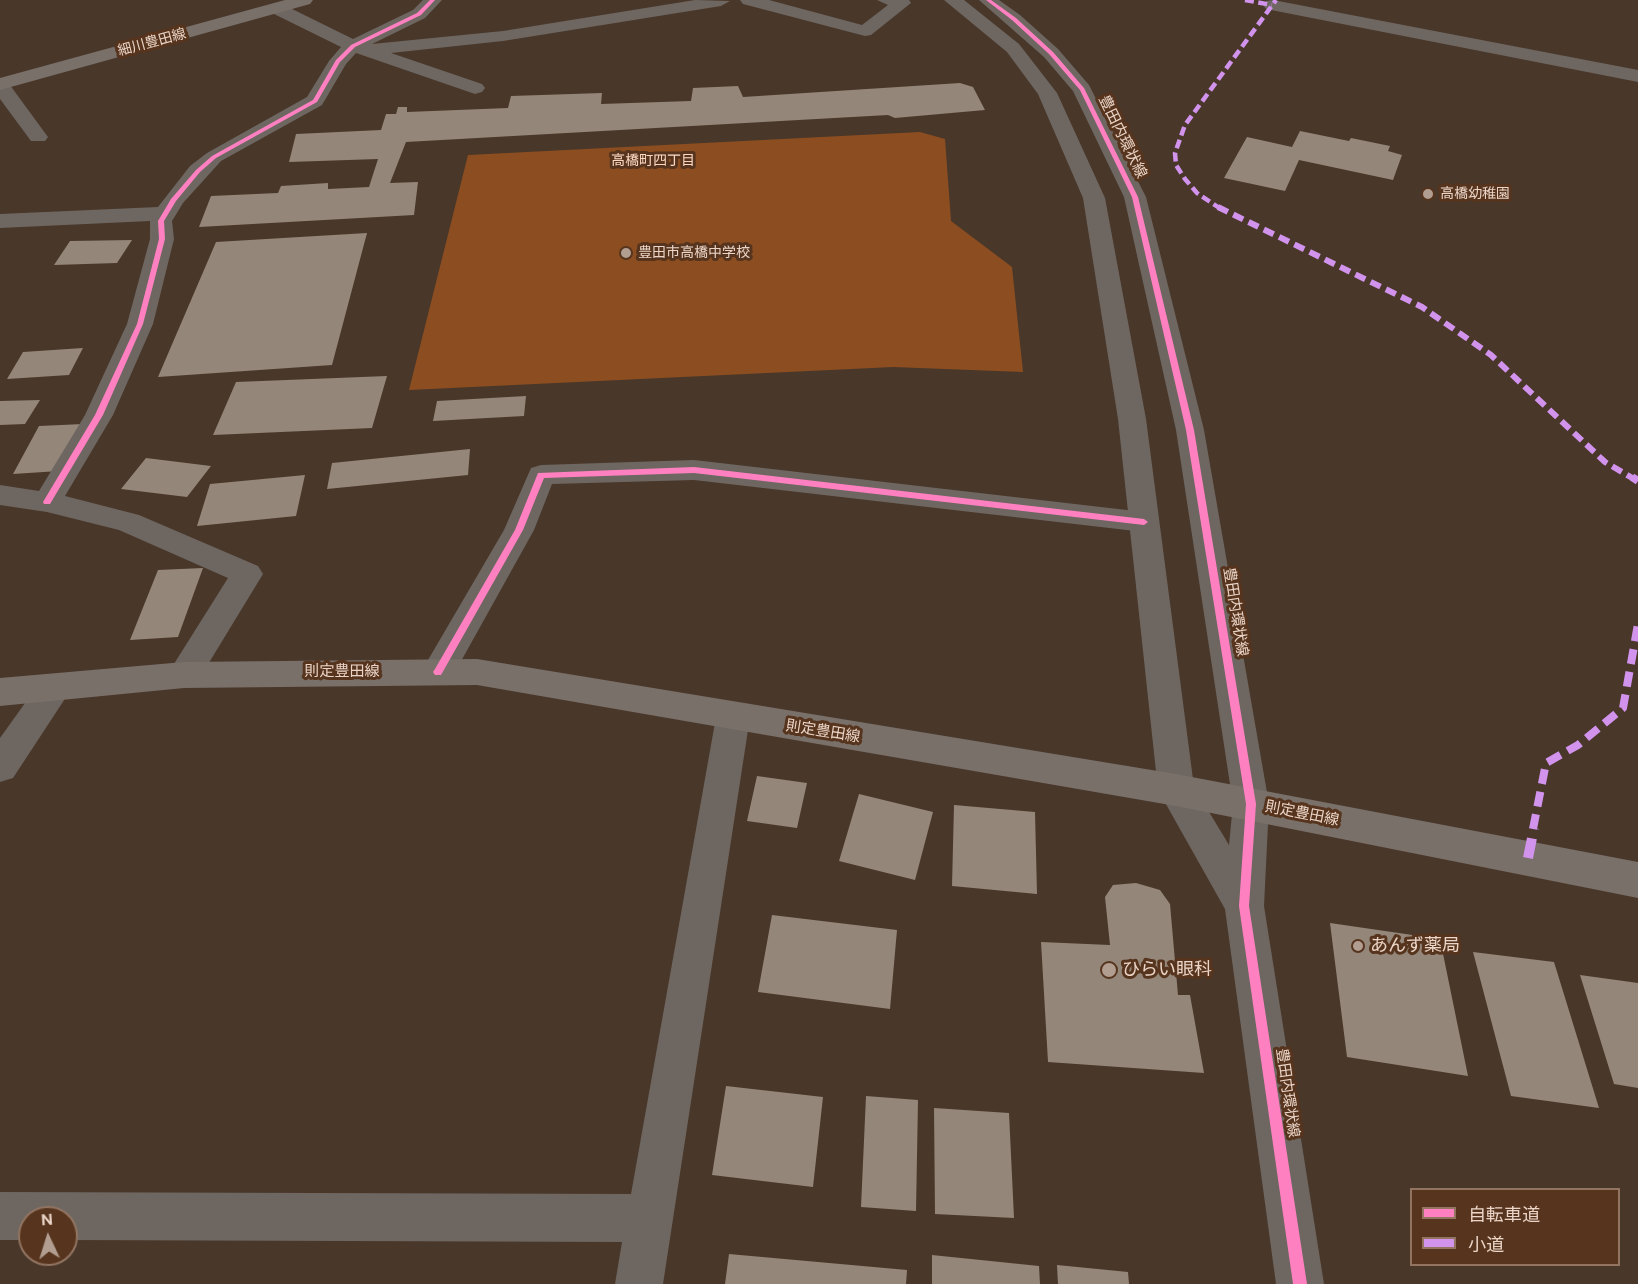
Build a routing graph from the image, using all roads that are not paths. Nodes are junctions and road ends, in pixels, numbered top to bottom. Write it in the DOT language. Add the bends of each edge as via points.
graph roads {
  1 [pos="303,0"];
  2 [pos="433,0"];
  3 [pos="723,0"];
  4 [pos="749,0"];
  5 [pos="886,0"];
  6 [pos="953,0"];
  7 [pos="988,0"];
  8 [pos="1272,5"];
  9 [pos="278,9"];
  10 [pos="358,48"];
  11 [pos="1638,76"];
  12 [pos="0,85"];
  13 [pos="475,88"];
  14 [pos="38,137"];
  15 [pos="166,213"];
  16 [pos="0,221"];
  17 [pos="0,495"];
  18 [pos="47,502"];
  19 [pos="1144,522"];
  20 [pos="438,672"];
  21 [pos="184,675"];
  22 [pos="55,688"];
  23 [pos="0,692"];
  24 [pos="733,717"];
  25 [pos="0,767"];
  26 [pos="1176,790"];
  27 [pos="1251,804"];
  28 [pos="1638,879"];
  29 [pos="1244,906"];
  30 [pos="0,1216"];
  31 [pos="650,1218"];
  32 [pos="639,1284"];
  33 [pos="1300,1284"];
  1 -- 9 [label="main road, 細川豊田線"];
  2 -- 10 [label="street" via="419,14"];
  3 -- 10 [label="street" via="503,36"];
  4 -- 5 [label="street" via="865,31 902,3"];
  6 -- 19 [label="street, 豊田内環状線" via="1013,48 1047,93 1094,198 1132,418"];
  7 -- 27 [label="street, 豊田内環状線" via="1051,52 1082,89 1135,197 1190,430"];
  8 -- 11 [label="street"];
  9 -- 10 [label="street"];
  9 -- 12 [label="main road, 細川豊田線"];
  10 -- 13 [label="street"];
  10 -- 15 [label="street" via="338,61 315,101 214,157 173,200"];
  12 -- 14 [label="street"];
  15 -- 16 [label="street"];
  15 -- 18 [label="street" via="161,221 162,239 140,324 99,415"];
  17 -- 18 [label="street"];
  18 -- 21 [label="street" via="146,528 246,574"];
  19 -- 20 [label="street" via="694,470 541,475 519,531"];
  19 -- 26 [label="street, 豊田内環状線"];
  20 -- 21 [label="main road, 則定豊田線"];
  20 -- 24 [label="main road, 則定豊田線" via="477,672"];
  21 -- 22 [label="main road, 則定豊田線"];
  22 -- 23 [label="main road, 則定豊田線"];
  22 -- 25 [label="street"];
  24 -- 26 [label="main road, 則定豊田線"];
  24 -- 31 [label="street"];
  26 -- 27 [label="main road, 則定豊田線"];
  26 -- 29 [label="street, 豊田内環状線"];
  27 -- 28 [label="main road, 則定豊田線"];
  27 -- 29 [label="street, 豊田内環状線"];
  29 -- 33 [label="street, 豊田内環状線"];
  30 -- 31 [label="street"];
  31 -- 32 [label="street"];
}
